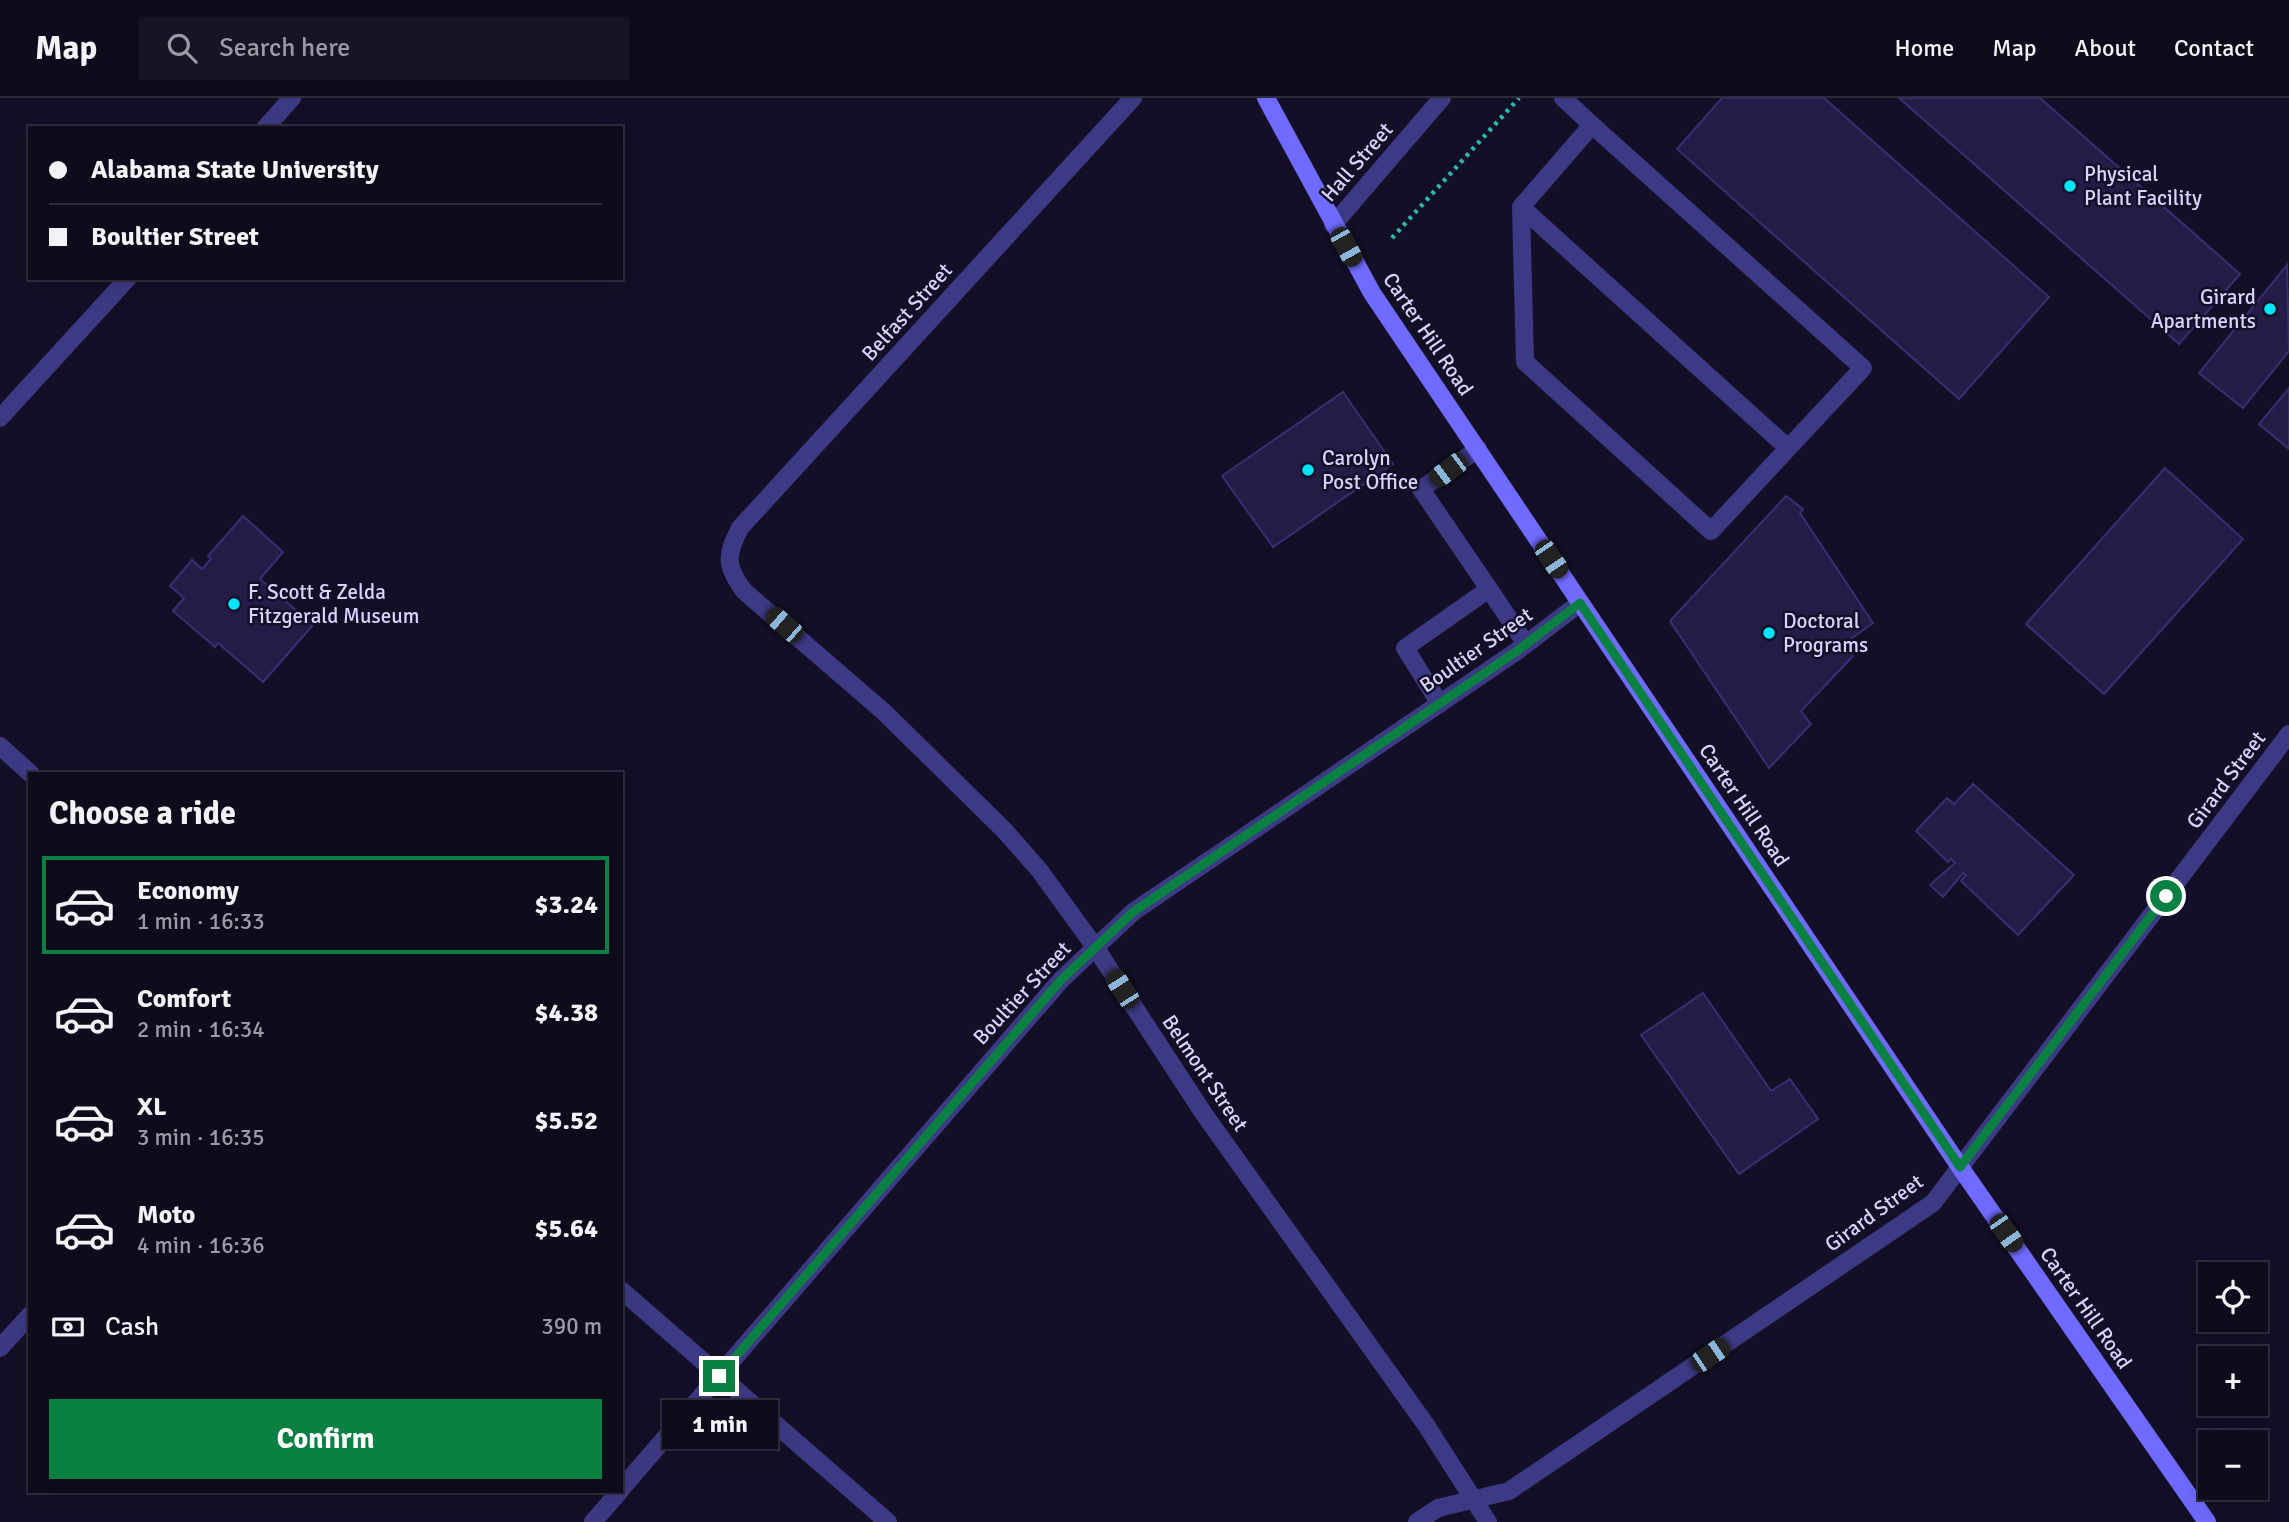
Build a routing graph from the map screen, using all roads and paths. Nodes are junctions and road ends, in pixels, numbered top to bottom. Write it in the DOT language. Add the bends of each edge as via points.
graph roads {
  1 [pos="292,98"];
  2 [pos="1133,98"];
  3 [pos="1266,98"];
  4 [pos="1442,98"];
  5 [pos="1519,98"];
  6 [pos="1563,98"];
  7 [pos="1592,125"];
  8 [pos="267,126"];
  9 [pos="1521,207"];
  10 [pos="1334,225"];
  11 [pos="1392,238"];
  12 [pos="126,280"];
  13 [pos="0,418"];
  14 [pos="1788,448"];
  15 [pos="1478,449"];
  16 [pos="730,564"];
  17 [pos="1489,589"];
  18 [pos="1580,603"];
  19 [pos="1526,643"];
  20 [pos="1440,704"];
  21 [pos="2289,734"];
  22 [pos="0,746"];
  23 [pos="29,772"];
  24 [pos="1095,947"];
  25 [pos="1960,1167"];
  26 [pos="623,1292"];
  27 [pos="28,1317"];
  28 [pos="0,1348"];
  29 [pos="719,1376"];
  30 [pos="623,1488"];
  31 [pos="618,1493"];
  32 [pos="1473,1500"];
  33 [pos="593,1522"];
  34 [pos="888,1522"];
  35 [pos="1417,1522"];
  36 [pos="1488,1522"];
  37 [pos="2207,1522"];
  1 -- 8 [label="street"];
  2 -- 16 [label="street, Belfast Street" via="740,528 729,549"];
  3 -- 10 [label="main road, Carter Hill Road"];
  4 -- 10 [label="street, Hall Street"];
  5 -- 11 [label="path"];
  6 -- 7 [label="street"];
  7 -- 9 [label="street"];
  7 -- 14 [label="street" via="1863,368"];
  9 -- 14 [label="street"];
  9 -- 14 [label="street" via="1525,362 1701,522 1711,531"];
  10 -- 15 [label="main road, Carter Hill Road" via="1372,293"];
  12 -- 13 [label="street"];
  15 -- 17 [label="street" via="1421,489"];
  15 -- 18 [label="main road, Carter Hill Road"];
  16 -- 24 [label="street, Belmont Street" via="744,591 884,712 1004,830"];
  17 -- 19 [label="street"];
  17 -- 20 [label="street" via="1405,648"];
  18 -- 19 [label="street, Boultier Street"];
  18 -- 25 [label="main road, Carter Hill Road"];
  19 -- 20 [label="street, Boultier Street"];
  20 -- 24 [label="street, Boultier Street" via="1133,912"];
  21 -- 25 [label="street, Girard Street"];
  22 -- 23 [label="street"];
  24 -- 29 [label="street, Boultier Street" via="962,1092"];
  24 -- 32 [label="street, Belmont Street" via="1204,1114 1426,1425"];
  25 -- 32 [label="street, Girard Street" via="1922,1211 1509,1491"];
  25 -- 37 [label="main road, Carter Hill Road"];
  26 -- 29 [label="street"];
  27 -- 28 [label="street"];
  29 -- 30 [label="street, Boultier Street"];
  29 -- 34 [label="street"];
  31 -- 33 [label="street, Boultier Street"];
  32 -- 35 [label="street, Girard Street" via="1438,1508"];
  32 -- 36 [label="street, Belmont Street"];
}
